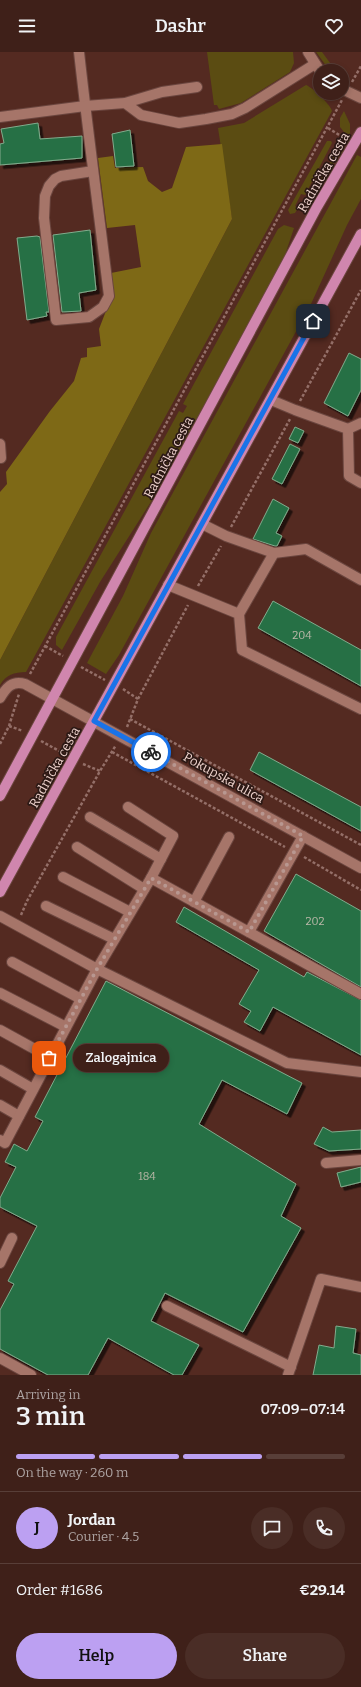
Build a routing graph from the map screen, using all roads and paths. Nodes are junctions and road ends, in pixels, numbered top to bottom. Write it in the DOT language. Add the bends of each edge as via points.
graph roads {
  1 [pos="78,52"];
  2 [pos="308,52"];
  3 [pos="316,64"];
  4 [pos="361,66"];
  5 [pos="313,71"];
  6 [pos="352,83"];
  7 [pos="197,87"];
  8 [pos="349,92"];
  9 [pos="361,98"];
  10 [pos="125,103"];
  11 [pos="340,105"];
  12 [pos="85,106"];
  13 [pos="0,117"];
  14 [pos="328,128"];
  15 [pos="361,132"];
  16 [pos="348,140"];
  17 [pos="93,171"];
  18 [pos="361,234"];
  19 [pos="361,290"];
  20 [pos="271,400"];
  21 [pos="295,410"];
  22 [pos="361,423"];
  23 [pos="348,429"];
  24 [pos="0,444"];
  25 [pos="1,458"];
  26 [pos="361,483"];
  27 [pos="202,524"];
  28 [pos="226,536"];
  29 [pos="274,553"];
  30 [pos="361,580"];
  31 [pos="168,585"];
  32 [pos="193,596"];
  33 [pos="239,614"];
  34 [pos="45,646"];
  35 [pos="60,654"];
  36 [pos="83,668"];
  37 [pos="31,673"];
  38 [pos="104,679"];
  39 [pos="125,690"];
  40 [pos="18,695"];
  41 [pos="0,698"];
  42 [pos="53,698"];
  43 [pos="138,699"];
  44 [pos="361,709"];
  45 [pos="130,719"];
  46 [pos="94,721"];
  47 [pos="9,726"];
  48 [pos="128,726"];
  49 [pos="27,733"];
  50 [pos="39,740"];
  51 [pos="0,744"];
  52 [pos="116,746"];
  53 [pos="60,752"];
  54 [pos="112,752"];
  55 [pos="84,764"];
  56 [pos="100,771"];
  57 [pos="0,796"];
  58 [pos="128,807"];
  59 [pos="90,817"];
  60 [pos="303,836"];
  61 [pos="229,837"];
  62 [pos="361,845"];
  63 [pos="77,847"];
  64 [pos="294,852"];
  65 [pos="161,859"];
  66 [pos="361,868"];
  67 [pos="63,877"];
  68 [pos="151,878"];
  69 [pos="144,889"];
  70 [pos="361,890"];
  71 [pos="0,892"];
  72 [pos="194,902"];
  73 [pos="46,906"];
  74 [pos="130,912"];
  75 [pos="0,916"];
  76 [pos="16,926"];
  77 [pos="249,932"];
  78 [pos="114,940"];
  79 [pos="12,962"];
  80 [pos="97,969"];
  81 [pos="0,993"];
  82 [pos="361,994"];
  83 [pos="81,998"];
  84 [pos="66,1027"];
  85 [pos="0,1030"];
  86 [pos="49,1058"];
  87 [pos="0,1070"];
  88 [pos="361,1072"];
  89 [pos="33,1089"];
  90 [pos="0,1105"];
  91 [pos="19,1116"];
  92 [pos="2,1145"];
  93 [pos="361,1160"];
  94 [pos="326,1162"];
  95 [pos="12,1238"];
  96 [pos="0,1263"];
  97 [pos="361,1287"];
  98 [pos="167,1306"];
  99 [pos="0,1358"];
  100 [pos="289,1371"];
  101 [pos="31,1375"];
  1 -- 12 [label="street"];
  2 -- 3 [label="street"];
  4 -- 6 [label="path"];
  5 -- 10 [label="street" via="232,114 206,119 179,123 141,115"];
  7 -- 10 [label="street" via="162,92"];
  8 -- 9 [label="street"];
  10 -- 12 [label="street"];
  11 -- 14 [label="path"];
  12 -- 13 [label="street"];
  12 -- 17 [label="street"];
  14 -- 16 [label="path"];
  14 -- 34 [label="path"];
  15 -- 42 [label="main road, Radnička cesta" via="317,207"];
  17 -- 17 [label="street" via="109,296 103,307 89,317 56,320 44,218 45,196 55,179"];
  18 -- 20 [label="main road, Radnička cesta"];
  19 -- 21 [label="path"];
  20 -- 21 [label="street"];
  20 -- 27 [label="main road, Radnička cesta"];
  21 -- 23 [label="street"];
  21 -- 28 [label="path"];
  22 -- 23 [label="street"];
  23 -- 26 [label="street" via="348,476"];
  24 -- 25 [label="street"];
  27 -- 28 [label="street"];
  27 -- 31 [label="main road, Radnička cesta"];
  28 -- 29 [label="street"];
  28 -- 32 [label="path"];
  29 -- 30 [label="street" via="306,549"];
  29 -- 33 [label="street"];
  31 -- 32 [label="street"];
  31 -- 46 [label="main road, Radnička cesta"];
  32 -- 33 [label="street"];
  32 -- 43 [label="path"];
  33 -- 44 [label="street" via="242,650"];
  34 -- 35 [label="path"];
  34 -- 37 [label="path"];
  36 -- 38 [label="path"];
  39 -- 43 [label="path"];
  40 -- 47 [label="path"];
  41 -- 42 [label="street, Pokupska ulica" via="8,687 20,682"];
  42 -- 46 [label="street, Pokupska ulica"];
  42 -- 57 [label="main road, Radnička cesta"];
  43 -- 45 [label="path"];
  45 -- 48 [label="path"];
  45 -- 62 [label="path"];
  46 -- 60 [label="street, Pokupska ulica"];
  46 -- 71 [label="main road, Radnička cesta"];
  47 -- 49 [label="path"];
  47 -- 51 [label="path"];
  50 -- 53 [label="path"];
  52 -- 54 [label="path"];
  54 -- 56 [label="path"];
  54 -- 64 [label="path"];
  55 -- 56 [label="path"];
  56 -- 76 [label="path" via="27,901"];
  58 -- 65 [label="street" via="173,836"];
  59 -- 65 [label="street"];
  60 -- 64 [label="street"];
  60 -- 66 [label="street, Pokupska ulica"];
  61 -- 72 [label="street"];
  63 -- 69 [label="street"];
  64 -- 70 [label="path"];
  64 -- 77 [label="street"];
  65 -- 68 [label="street"];
  67 -- 74 [label="street"];
  68 -- 69 [label="street"];
  68 -- 72 [label="street"];
  69 -- 74 [label="street"];
  72 -- 77 [label="street"];
  73 -- 78 [label="street"];
  74 -- 78 [label="street"];
  75 -- 76 [label="street"];
  76 -- 80 [label="street"];
  77 -- 82 [label="street"];
  78 -- 80 [label="street"];
  79 -- 83 [label="street"];
  80 -- 83 [label="street"];
  80 -- 88 [label="street" via="287,1063"];
  81 -- 84 [label="street"];
  83 -- 84 [label="street"];
  84 -- 86 [label="street"];
  85 -- 86 [label="street"];
  86 -- 89 [label="street"];
  87 -- 89 [label="street"];
  89 -- 91 [label="street"];
  90 -- 91 [label="street"];
  91 -- 92 [label="street"];
  93 -- 94 [label="street"];
  95 -- 96 [label="street"];
  97 -- 100 [label="street" via="321,1278"];
  98 -- 100 [label="street"];
  99 -- 101 [label="street"];
}
